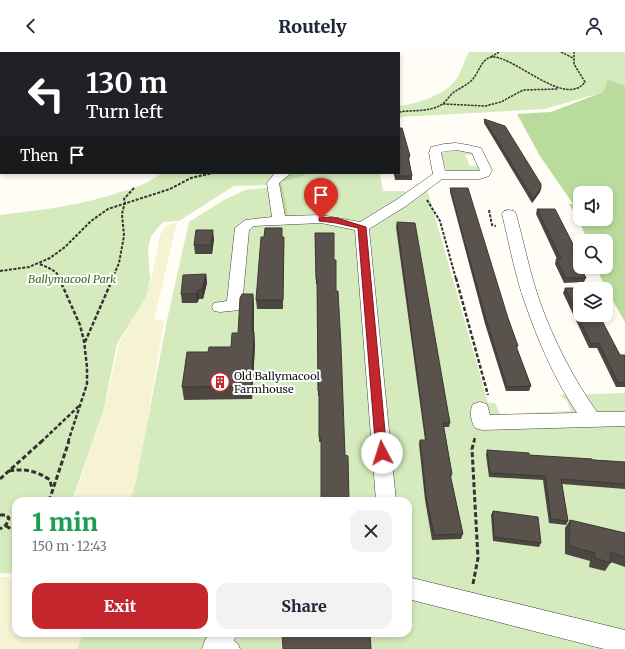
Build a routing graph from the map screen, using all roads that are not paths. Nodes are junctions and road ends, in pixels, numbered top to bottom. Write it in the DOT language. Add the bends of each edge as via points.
graph roads {
  1 [pos="283,174"];
  2 [pos="439,175"];
  3 [pos="509,214"];
  4 [pos="279,220"];
  5 [pos="362,227"];
  6 [pos="220,306"];
  7 [pos="480,409"];
  8 [pos="625,419"];
  9 [pos="593,421"];
  10 [pos="386,497"];
  11 [pos="412,589"];
  12 [pos="625,642"];
  1 -- 4 [label="street" via="273,183"];
  2 -- 5 [label="street"];
  3 -- 9 [label="street" via="532,302 558,362 575,395"];
  4 -- 5 [label="street" via="337,221"];
  4 -- 6 [label="street" via="261,220 242,228 234,306"];
  5 -- 10 [label="street"];
  7 -- 9 [label="street" via="482,423"];
  8 -- 9 [label="street"];
  11 -- 12 [label="street"];
}
